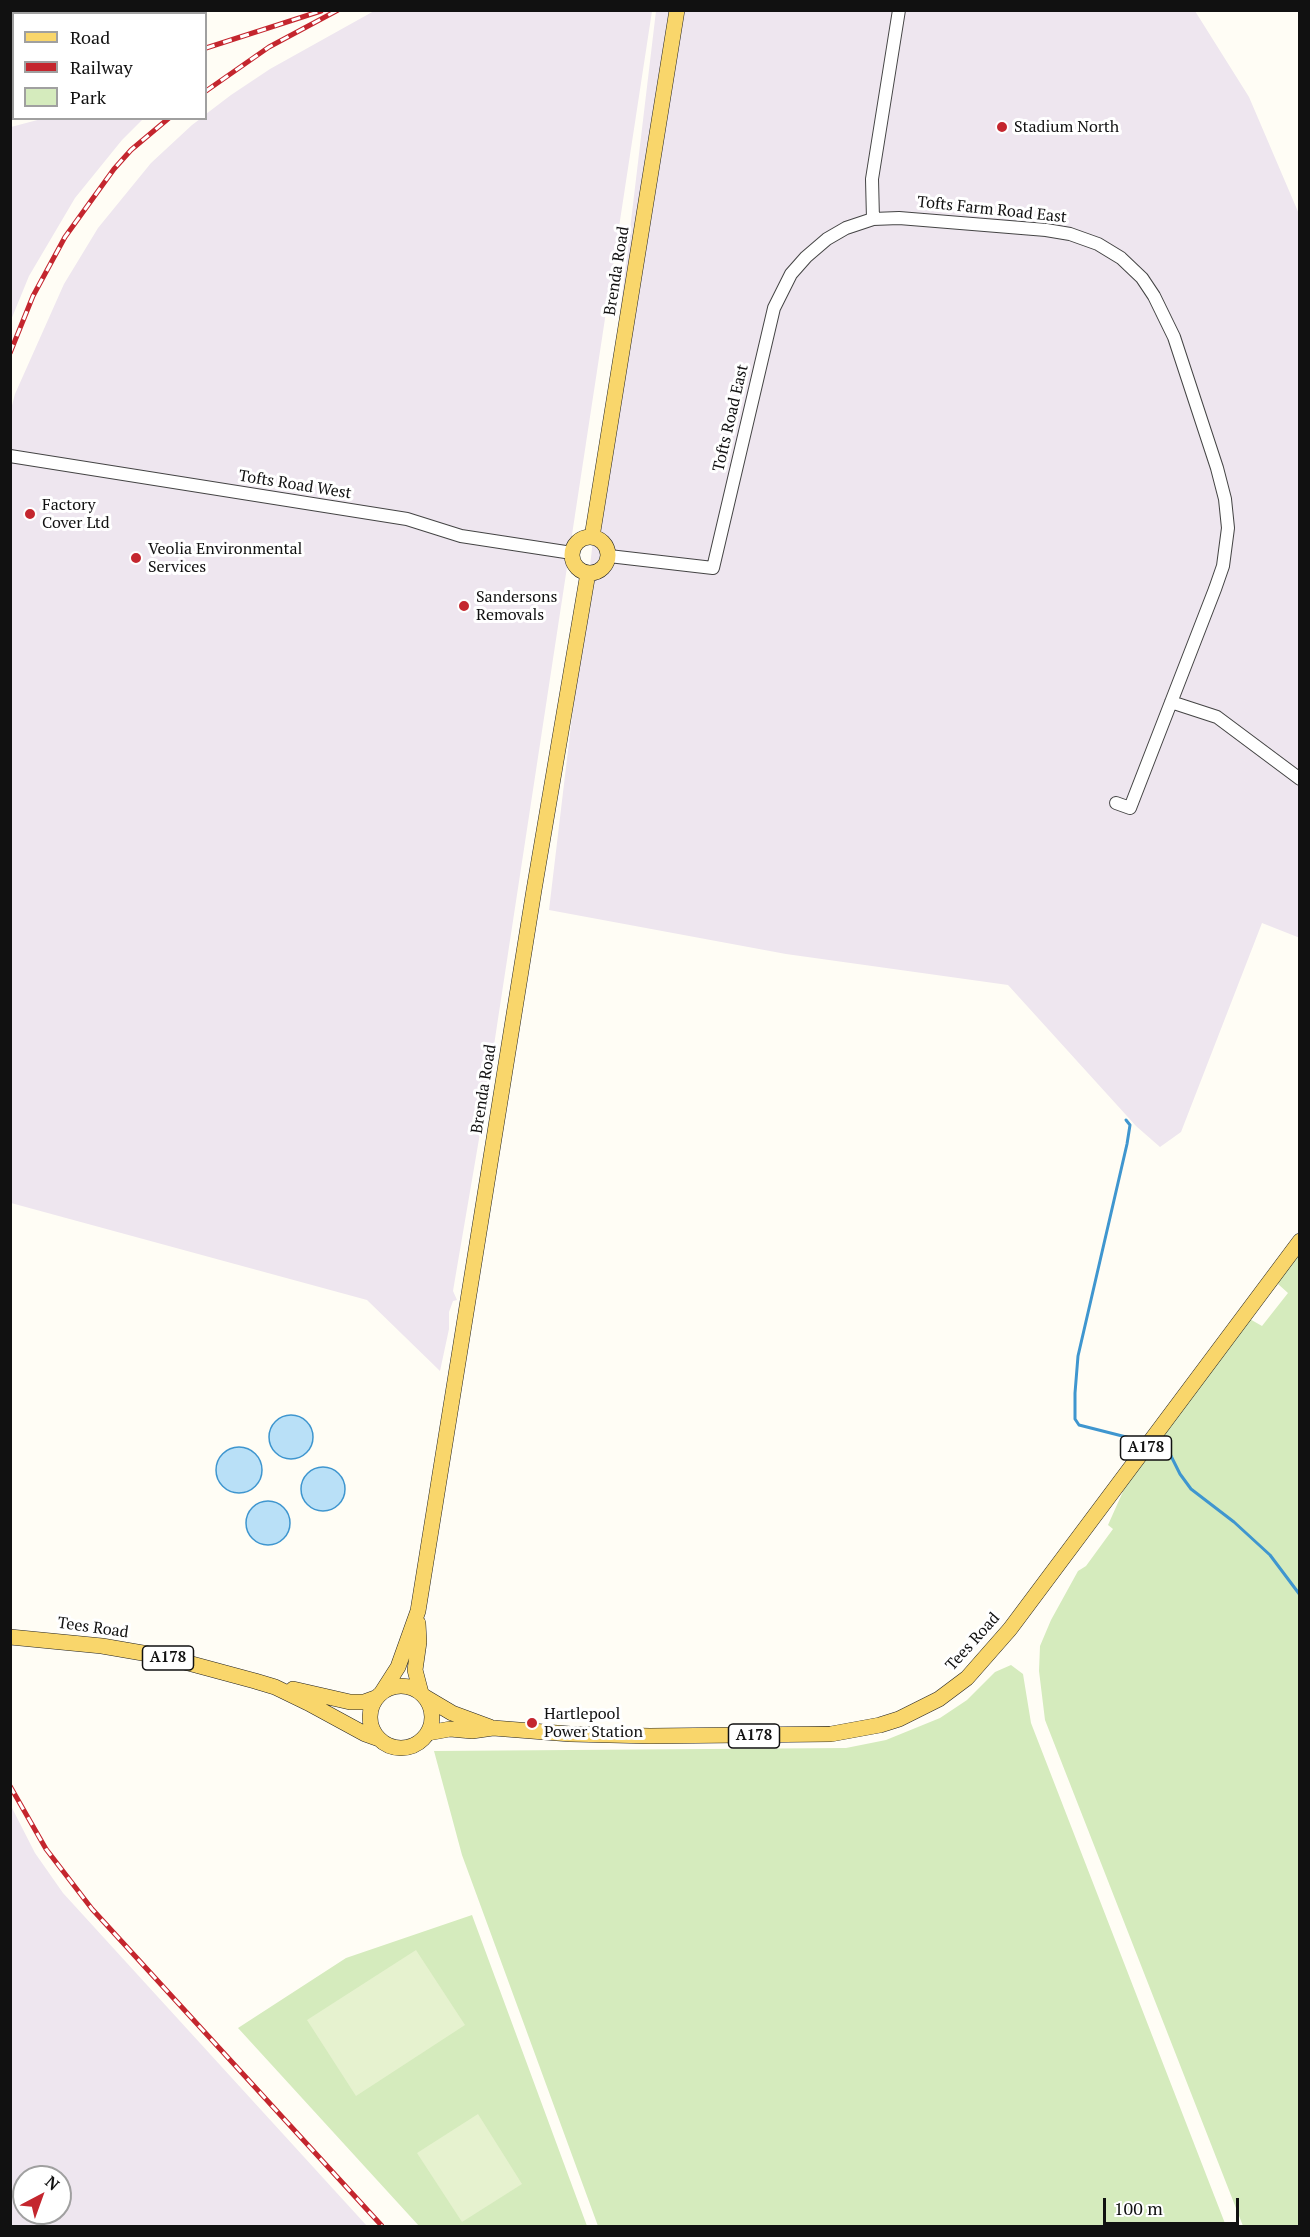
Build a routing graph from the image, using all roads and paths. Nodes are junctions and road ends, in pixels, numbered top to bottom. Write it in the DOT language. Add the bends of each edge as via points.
graph roads {
  1 [pos="677,10"];
  2 [pos="899,10"];
  3 [pos="873,219"];
  4 [pos="10,456"];
  5 [pos="592,537"];
  6 [pos="572,553"];
  7 [pos="609,556"];
  8 [pos="588,573"];
  9 [pos="1171,702"];
  10 [pos="1299,779"];
  11 [pos="1116,803"];
  12 [pos="1299,1241"];
  13 [pos="418,1611"];
  14 [pos="10,1637"];
  15 [pos="275,1687"];
  16 [pos="423,1694"];
  17 [pos="378,1695"];
  18 [pos="493,1728"];
  19 [pos="428,1733"];
  20 [pos="379,1739"];
  1 -- 5 [label="main road, Brenda Road"];
  2 -- 3 [label="street" via="872,179"];
  3 -- 7 [label="street, Tofts Road East" via="827,238 791,274 781,291 713,568"];
  3 -- 9 [label="street, Tofts Farm Road East" via="922,219 1070,234 1098,244 1120,258 1142,278 1154,296 1174,337 1215,462 1228,528 1218,582"];
  4 -- 6 [label="street, Tofts Road West" via="407,519 462,536"];
  5 -- 6 [label="main road" via="582,539"];
  5 -- 7 [label="main road" via="600,540"];
  6 -- 8 [label="main road" via="580,570"];
  7 -- 8 [label="main road" via="603,568"];
  8 -- 13 [label="main road, Brenda Road"];
  9 -- 10 [label="street" via="1217,717"];
  9 -- 11 [label="street, Tofts Farm Road East" via="1130,808"];
  12 -- 18 [label="main road, Tees Road / A178" via="1010,1629 967,1678 939,1699 880,1725 831,1734 638,1736"];
  13 -- 16 [label="main road, Brenda Road" via="415,1670"];
  13 -- 17 [label="main road, Brenda Road" via="398,1666"];
  14 -- 15 [label="main road, Tees Road / A178" via="166,1657"];
  15 -- 17 [label="main road, Tees Road / A178" via="350,1702 364,1702"];
  15 -- 20 [label="main road, Tees Road / A178"];
  16 -- 17 [label="main road, A178" via="406,1686 394,1686"];
  16 -- 18 [label="main road, Tees Road / A178" via="452,1713"];
  16 -- 19 [label="main road" via="431,1707"];
  17 -- 20 [label="main road" via="369,1716"];
  18 -- 19 [label="main road, Tees Road / A178"];
  19 -- 20 [label="main road, A178" via="411,1747 393,1747"];
}
